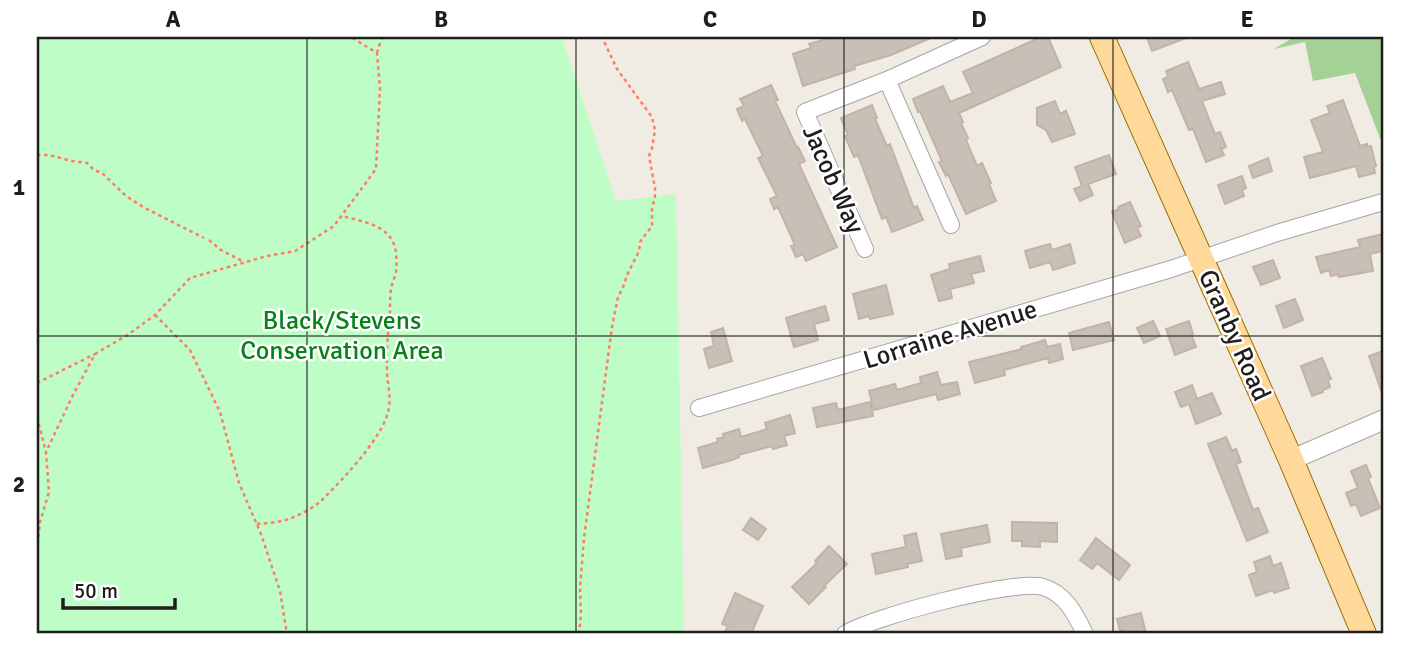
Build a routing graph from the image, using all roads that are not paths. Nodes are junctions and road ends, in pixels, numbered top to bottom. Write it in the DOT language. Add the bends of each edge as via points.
graph roads {
  1 [pos="982,37"];
  2 [pos="1102,37"];
  3 [pos="887,80"];
  4 [pos="1383,202"];
  5 [pos="951,226"];
  6 [pos="865,249"];
  7 [pos="1201,258"];
  8 [pos="699,408"];
  9 [pos="1383,420"];
  10 [pos="1291,460"];
  11 [pos="845,634"];
  12 [pos="1085,634"];
  13 [pos="1364,634"];
  1 -- 3 [label="street, Jacob Way"];
  2 -- 7 [label="main road, Granby Road"];
  3 -- 5 [label="street"];
  3 -- 6 [label="street, Jacob Way" via="805,113"];
  4 -- 7 [label="street, Lorraine Avenue"];
  7 -- 8 [label="street, Lorraine Avenue"];
  7 -- 10 [label="main road, Granby Road"];
  9 -- 10 [label="street"];
  10 -- 13 [label="main road, Granby Road"];
  11 -- 12 [label="street" via="888,616 1033,586 1061,598"];
}
